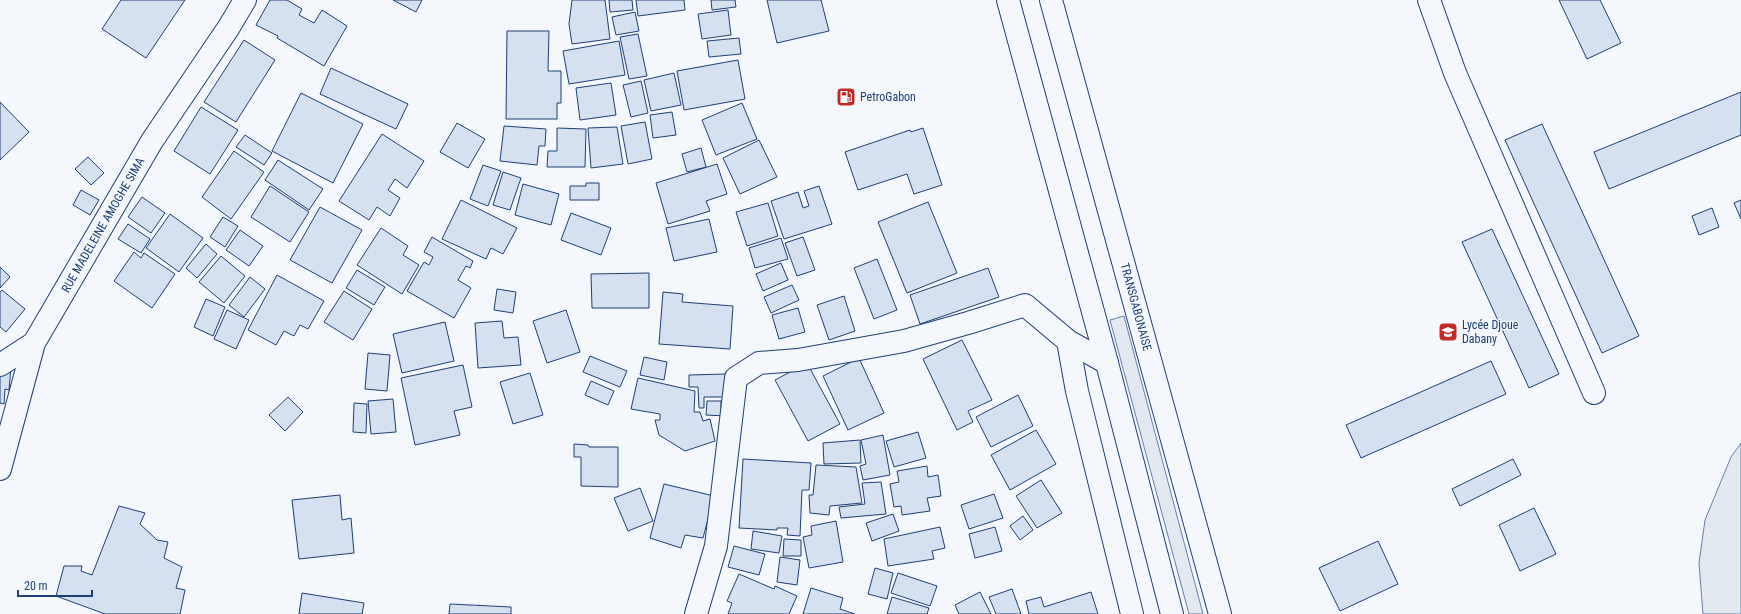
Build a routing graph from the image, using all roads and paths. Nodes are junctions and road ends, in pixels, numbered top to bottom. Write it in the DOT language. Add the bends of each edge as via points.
graph roads {
  1 [pos="245,0"];
  2 [pos="1008,0"];
  3 [pos="1051,0"];
  4 [pos="1429,0"];
  5 [pos="1068,341"];
  6 [pos="34,343"];
  7 [pos="1107,363"];
  8 [pos="0,365"];
  9 [pos="1594,393"];
  10 [pos="0,469"];
  11 [pos="696,614"];
  12 [pos="1132,614"];
  13 [pos="1172,614"];
  14 [pos="1220,614"];
  1 -- 6 [label="main road, RUE MADELEINE AMOGHE SIMA" via="152,141"];
  2 -- 7 [label="main road"];
  3 -- 14 [label="main road, TRANSGABONAISE"];
  4 -- 9 [label="main road" via="1455,73"];
  5 -- 7 [label="main road"];
  5 -- 11 [label="main road" via="1025,305 904,341 798,360 759,363 736,378 716,546"];
  5 -- 12 [label="main road" via="1077,391"];
  6 -- 8 [label="main road"];
  6 -- 10 [label="main road, RUE MADELEINE AMOGHE SIMA"];
  7 -- 13 [label="main road"];
}
